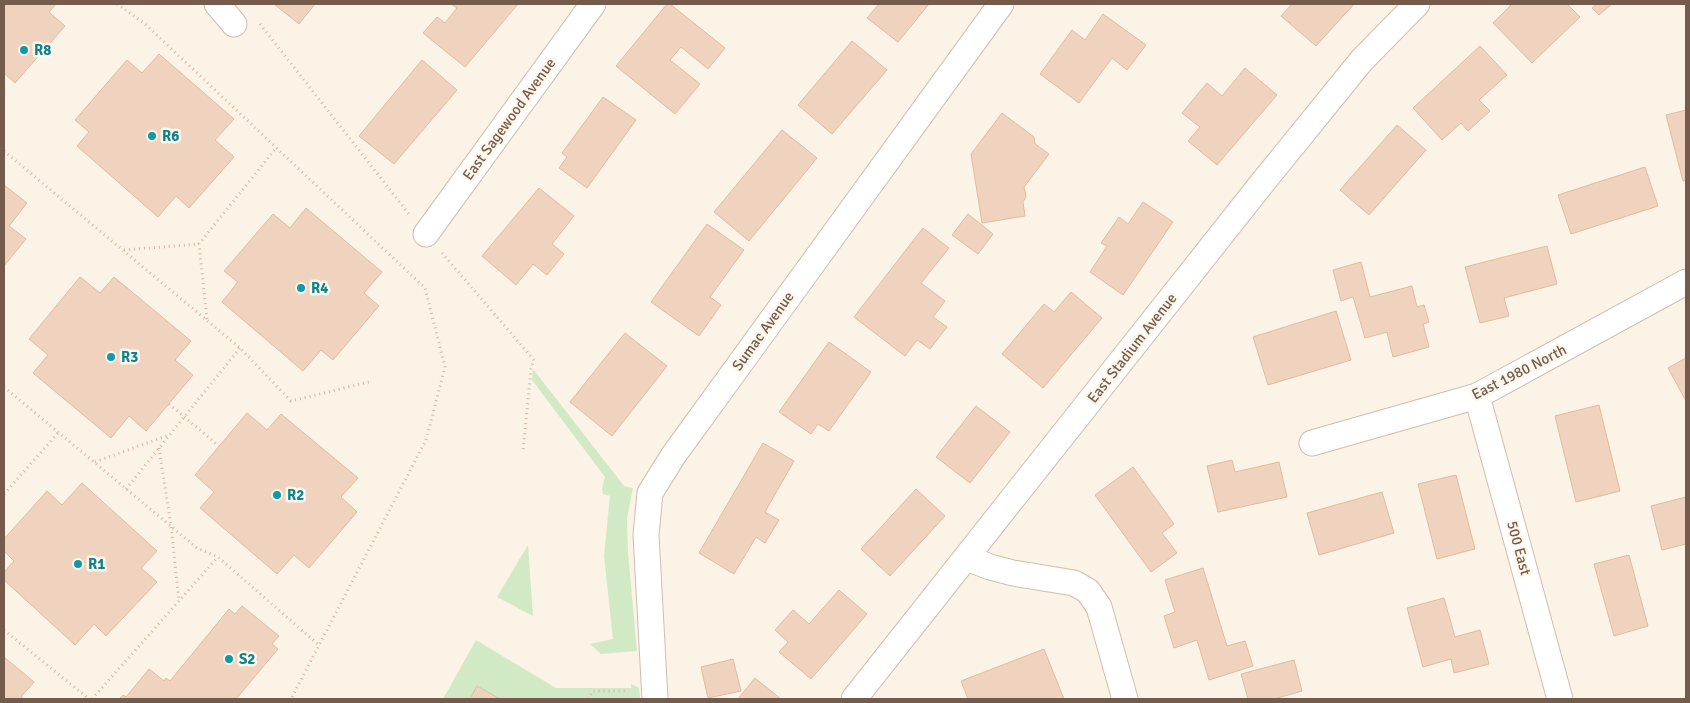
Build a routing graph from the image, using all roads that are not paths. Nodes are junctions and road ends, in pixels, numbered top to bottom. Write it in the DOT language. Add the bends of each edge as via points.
graph roads {
  1 [pos="217,4"];
  2 [pos="593,4"];
  3 [pos="1001,4"];
  4 [pos="1416,4"];
  5 [pos="234,24"];
  6 [pos="426,234"];
  7 [pos="1686,282"];
  8 [pos="1477,396"];
  9 [pos="1312,443"];
  10 [pos="967,558"];
  11 [pos="655,699"];
  12 [pos="854,699"];
  13 [pos="1125,699"];
  14 [pos="1560,699"];
  1 -- 5 [label="street"];
  2 -- 6 [label="street, East Sagewood Avenue"];
  3 -- 11 [label="street, Sumac Avenue" via="673,456 650,494 646,535"];
  4 -- 10 [label="street, East Stadium Avenue" via="1362,60 1314,119"];
  7 -- 8 [label="street, East 1980 North"];
  8 -- 9 [label="street, East 1980 North"];
  8 -- 14 [label="street, 500 East"];
  10 -- 12 [label="street, East Stadium Avenue"];
  10 -- 13 [label="street" via="990,568 1074,583 1088,591 1098,607"];
}
